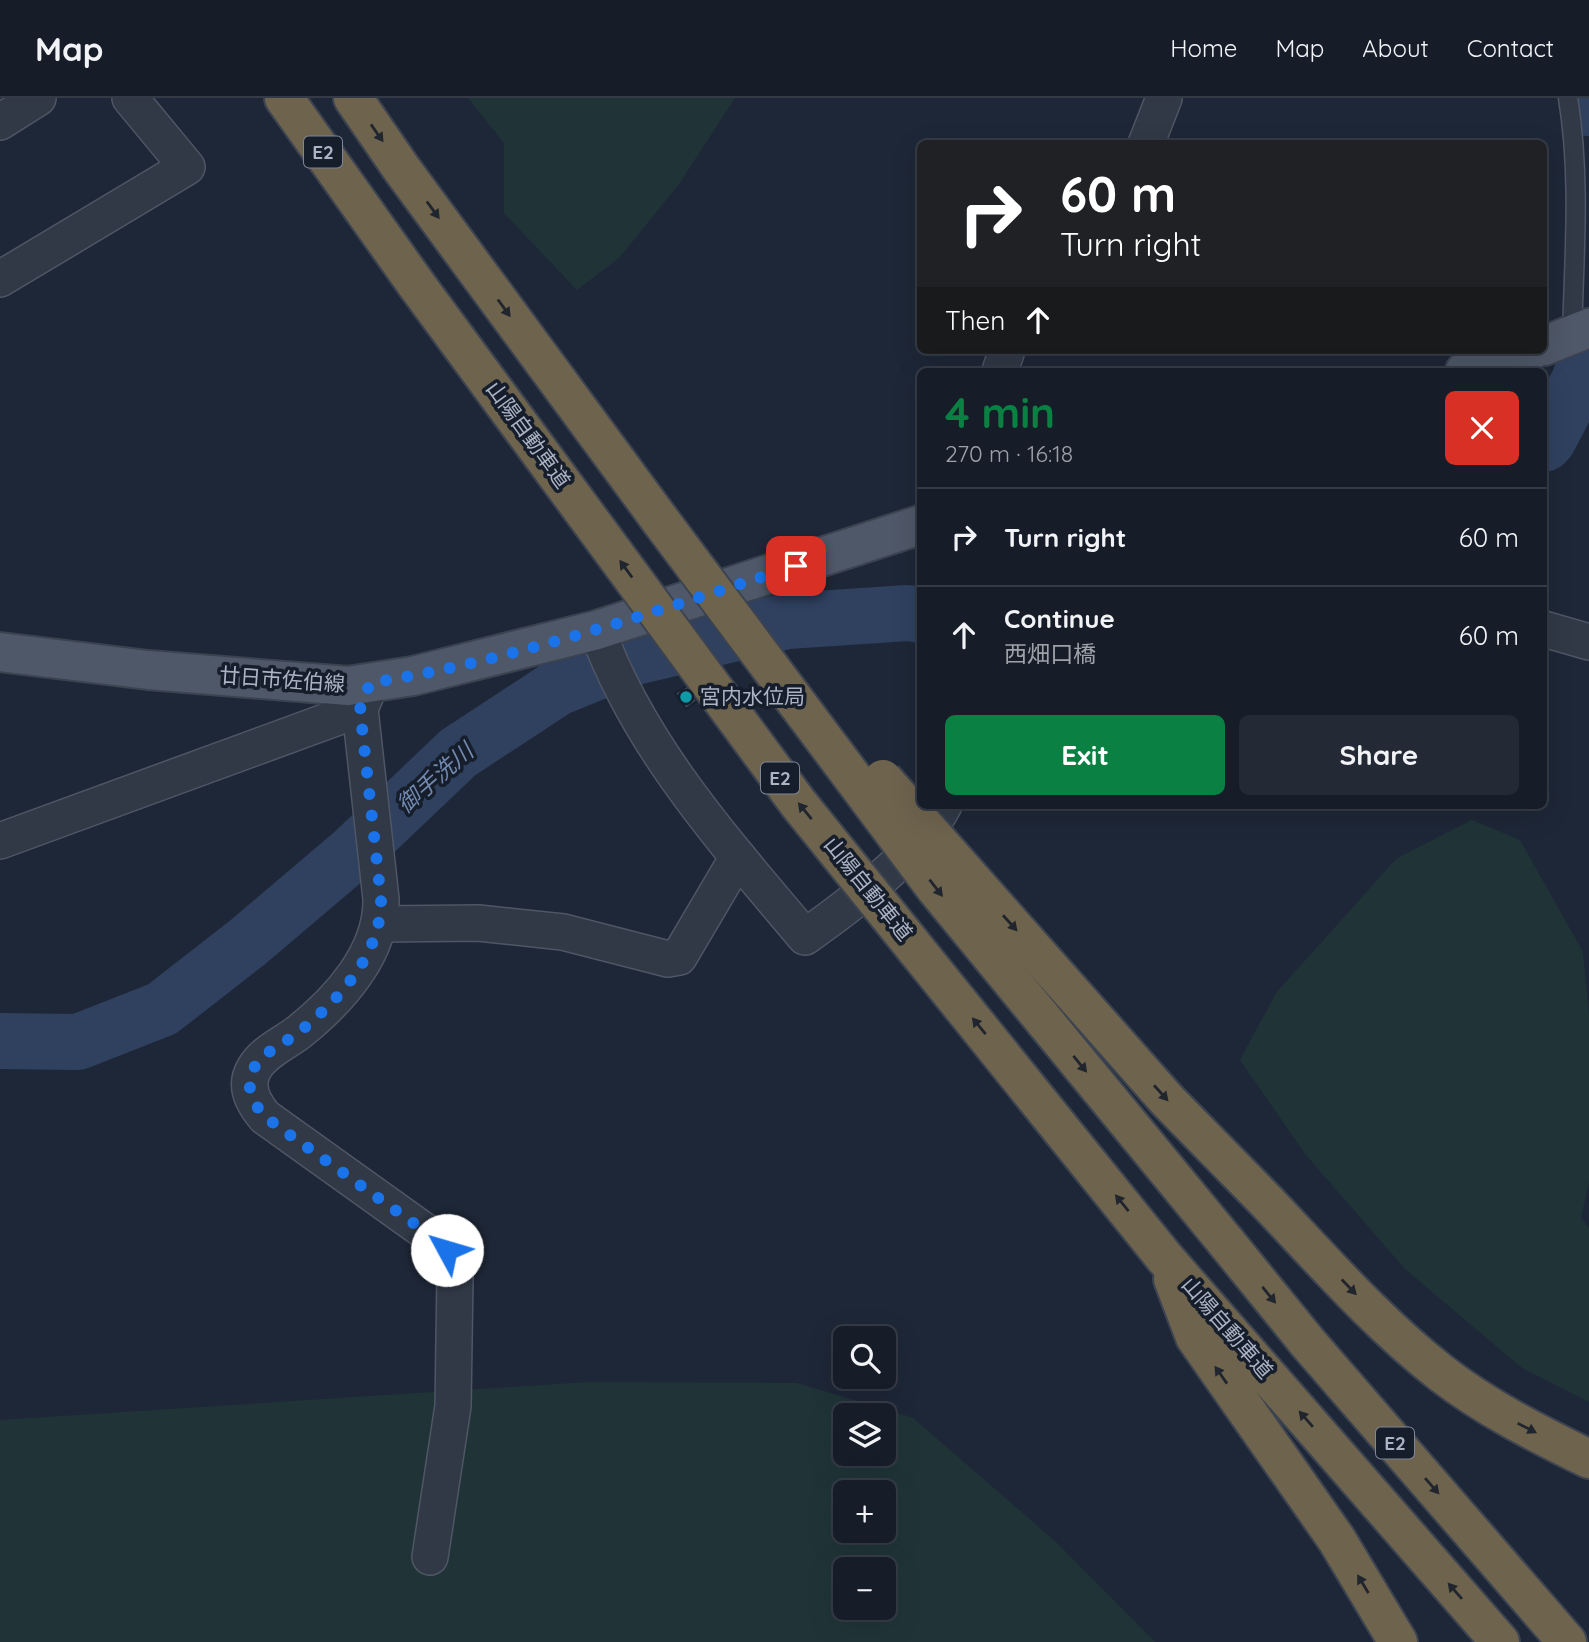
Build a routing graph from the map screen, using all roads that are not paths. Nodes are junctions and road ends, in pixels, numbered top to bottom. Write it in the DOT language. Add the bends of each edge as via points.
graph roads {
  1 [pos="38,98"];
  2 [pos="130,98"];
  3 [pos="284,98"];
  4 [pos="353,98"];
  5 [pos="1164,98"];
  6 [pos="1568,98"];
  7 [pos="0,122"];
  8 [pos="1148,140"];
  9 [pos="0,279"];
  10 [pos="1570,336"];
  11 [pos="1519,354"];
  12 [pos="1475,368"];
  13 [pos="660,520"];
  14 [pos="917,526"];
  15 [pos="1547,630"];
  16 [pos="599,638"];
  17 [pos="1589,642"];
  18 [pos="0,652"];
  19 [pos="365,696"];
  20 [pos="941,809"];
  21 [pos="0,841"];
  22 [pos="738,857"];
  23 [pos="380,924"];
  24 [pos="1164,1256"];
  25 [pos="1589,1459"];
  26 [pos="430,1557"];
  27 [pos="1398,1642"];
  28 [pos="1500,1642"];
  29 [pos="1567,1642"];
  1 -- 7 [label="street"];
  2 -- 9 [label="street" via="187,167"];
  24 -- 3 [label="highway, 山陽自動車道 / E2, one-way, bridge" via="798,803"];
  4 -- 13 [label="highway, E2, one-way"];
  5 -- 8 [label="street"];
  6 -- 10 [label="lane" via="1574,136 1576,225"];
  11 -- 12 [label="main road"];
  13 -- 25 [label="highway, one-way, bridge" via="1167,1100 1376,1314 1441,1373 1517,1423"];
  13 -- 29 [label="highway, E2, one-way, bridge" via="936,889 1308,1343"];
  14 -- 16 [label="main road, 廿日市佐伯線"];
  15 -- 17 [label="street"];
  16 -- 19 [label="main road, 廿日市佐伯線" via="413,676"];
  16 -- 22 [label="street" via="655,748"];
  18 -- 19 [label="main road, 廿日市佐伯線" via="148,670 348,686"];
  19 -- 21 [label="street"];
  19 -- 23 [label="street"];
  20 -- 22 [label="street" via="908,852 846,908 805,937"];
  22 -- 23 [label="street" via="679,957 668,959 563,932 478,923"];
  23 -- 26 [label="street" via="342,993 265,1056 253,1069 249,1086 253,1103 265,1117 437,1240 453,1262 453,1406"];
  27 -- 24 [label="highway, one-way" via="1337,1541 1195,1337"];
  28 -- 24 [label="highway, 山陽自動車道 / E2, one-way"];
}
